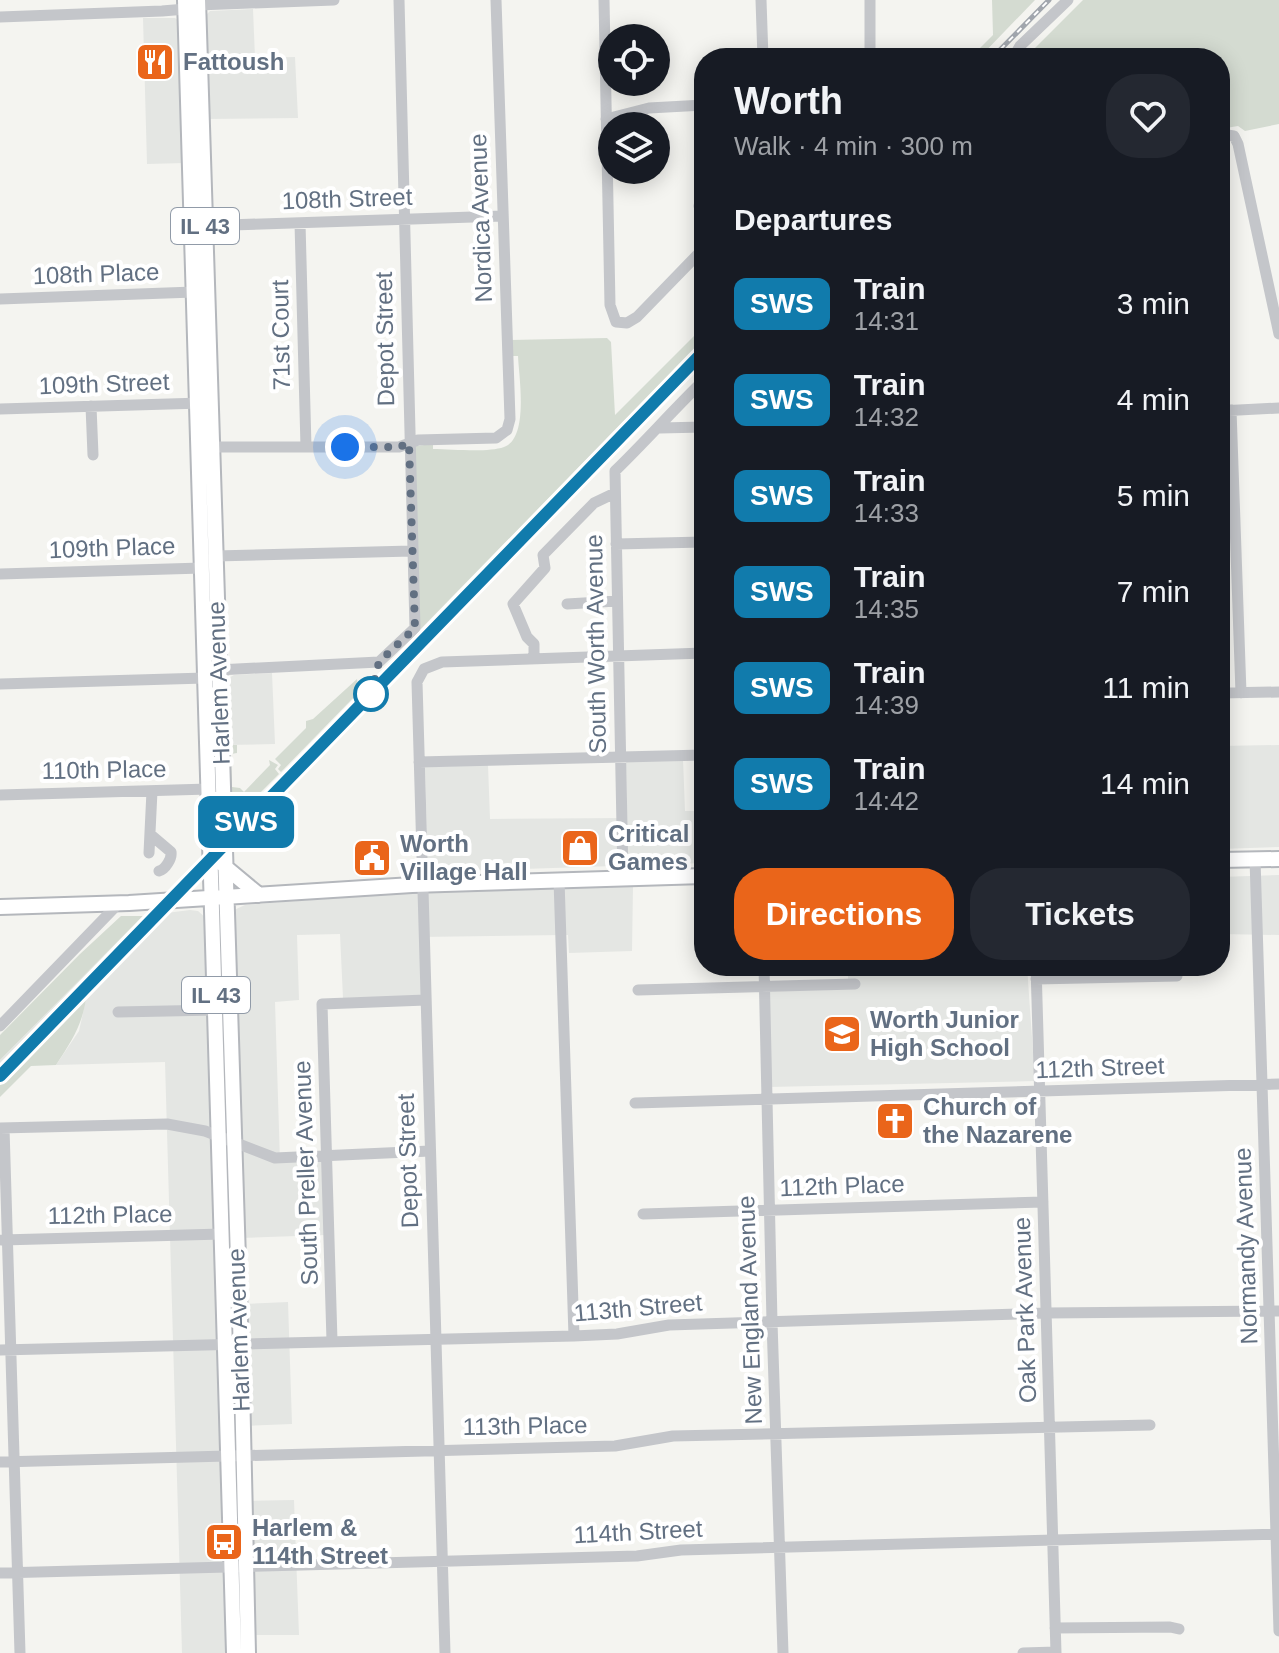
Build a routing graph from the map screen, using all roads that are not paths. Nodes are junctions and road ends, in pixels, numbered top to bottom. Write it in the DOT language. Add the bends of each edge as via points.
graph roads {
  1 [pos="334,0"];
  2 [pos="399,0"];
  3 [pos="496,0"];
  4 [pos="604,0"];
  5 [pos="761,0"];
  6 [pos="870,0"];
  7 [pos="1068,0"];
  8 [pos="192,3"];
  9 [pos="0,17"];
  10 [pos="763,48"];
  11 [pos="870,48"];
  12 [pos="1019,48"];
  13 [pos="694,106"];
  14 [pos="606,112"];
  15 [pos="633,112"];
  16 [pos="1230,135"];
  17 [pos="607,184"];
  18 [pos="503,216"];
  19 [pos="405,219"];
  20 [pos="300,223"];
  21 [pos="199,226"];
  22 [pos="694,258"];
  23 [pos="194,292"];
  24 [pos="0,299"];
  25 [pos="1279,334"];
  26 [pos="694,389"];
  27 [pos="204,403"];
  28 [pos="91,406"];
  29 [pos="1279,408"];
  30 [pos="0,409"];
  31 [pos="1230,410"];
  32 [pos="694,427"];
  33 [pos="660,428"];
  34 [pos="409,443"];
  35 [pos="211,447"];
  36 [pos="306,447"];
  37 [pos="93,455"];
  38 [pos="1230,485"];
  39 [pos="615,493"];
  40 [pos="694,542"];
  41 [pos="616,544"];
  42 [pos="412,551"];
  43 [pos="215,556"];
  44 [pos="202,568"];
  45 [pos="0,574"];
  46 [pos="617,601"];
  47 [pos="567,604"];
  48 [pos="694,653"];
  49 [pos="619,656"];
  50 [pos="530,659"];
  51 [pos="212,674"];
  52 [pos="0,684"];
  53 [pos="1279,692"];
  54 [pos="1230,693"];
  55 [pos="1241,693"];
  56 [pos="694,755"];
  57 [pos="621,757"];
  58 [pos="419,762"];
  59 [pos="209,789"];
  60 [pos="152,791"];
  61 [pos="0,795"];
  62 [pos="151,835"];
  63 [pos="149,853"];
  64 [pos="1255,859"];
  65 [pos="1279,859"];
  66 [pos="1230,860"];
  67 [pos="224,866"];
  68 [pos="159,871"];
  69 [pos="694,876"];
  70 [pos="623,878"];
  71 [pos="559,880"];
  72 [pos="423,885"];
  73 [pos="259,895"];
  74 [pos="220,897"];
  75 [pos="119,903"];
  76 [pos="0,907"];
  77 [pos="764,976"];
  78 [pos="1036,976"];
  79 [pos="855,984"];
  80 [pos="764,986"];
  81 [pos="638,990"];
  82 [pos="426,1000"];
  83 [pos="222,1010"];
  84 [pos="118,1012"];
  85 [pos="2,1022"];
  86 [pos="1279,1084"];
  87 [pos="1263,1085"];
  88 [pos="1040,1092"];
  89 [pos="766,1100"];
  90 [pos="635,1103"];
  91 [pos="2,1128"];
  92 [pos="226,1139"];
  93 [pos="430,1151"];
  94 [pos="328,1156"];
  95 [pos="1043,1202"];
  96 [pos="769,1211"];
  97 [pos="643,1214"];
  98 [pos="222,1234"];
  99 [pos="4,1240"];
  100 [pos="1275,1311"];
  101 [pos="1047,1313"];
  102 [pos="772,1322"];
  103 [pos="574,1336"];
  104 [pos="436,1339"];
  105 [pos="332,1341"];
  106 [pos="240,1343"];
  107 [pos="223,1344"];
  108 [pos="5,1350"];
  109 [pos="1150,1425"];
  110 [pos="1051,1428"];
  111 [pos="776,1434"];
  112 [pos="439,1450"];
  113 [pos="227,1455"];
  114 [pos="243,1455"];
  115 [pos="14,1461"];
  116 [pos="0,1462"];
  117 [pos="1277,1534"];
  118 [pos="1053,1541"];
  119 [pos="779,1547"];
  120 [pos="443,1561"];
  121 [pos="238,1567"];
  122 [pos="0,1573"];
  123 [pos="18,1573"];
  124 [pos="1055,1628"];
  125 [pos="1179,1629"];
  126 [pos="1279,1631"];
  127 [pos="1056,1652"];
  128 [pos="20,1653"];
  129 [pos="234,1653"];
  130 [pos="248,1653"];
  131 [pos="445,1653"];
  132 [pos="783,1653"];
  133 [pos="1023,1653"];
  1 -- 8 [label="street"];
  2 -- 19 [label="street, Depot Street"];
  3 -- 18 [label="street, Nordica Avenue"];
  4 -- 14 [label="street"];
  5 -- 10 [label="street"];
  6 -- 11 [label="street"];
  7 -- 12 [label="street"];
  8 -- 9 [label="street"];
  8 -- 21 [label="main road, Harlem Avenue / IL 43"];
  13 -- 15 [label="street"];
  16 -- 25 [label="street" via="1238,144"];
  17 -- 22 [label="street" via="610,305 616,322 637,317"];
  18 -- 19 [label="street, 108th Street"];
  18 -- 34 [label="street, Nordica Avenue" via="510,419 505,433 496,438"];
  19 -- 20 [label="street, 108th Street"];
  19 -- 34 [label="street, Depot Street"];
  20 -- 21 [label="street, 108th Street"];
  20 -- 36 [label="street, 71st Court"];
  21 -- 23 [label="main road, Harlem Avenue / IL 43"];
  21 -- 27 [label="main road, Harlem Avenue / IL 43"];
  23 -- 24 [label="street, 108th Place"];
  23 -- 27 [label="main road, Harlem Avenue / IL 43"];
  26 -- 33 [label="street, South Worth Avenue"];
  27 -- 28 [label="street, 109th Street"];
  27 -- 35 [label="main road, Harlem Avenue / IL 43"];
  27 -- 44 [label="main road, Harlem Avenue / IL 43"];
  28 -- 30 [label="street, 109th Street"];
  28 -- 37 [label="street"];
  29 -- 31 [label="street"];
  32 -- 33 [label="street"];
  33 -- 39 [label="street, South Worth Avenue" via="615,471"];
  34 -- 36 [label="street"];
  34 -- 42 [label="street, Depot Street"];
  35 -- 36 [label="street"];
  35 -- 43 [label="main road, Harlem Avenue / IL 43"];
  38 -- 55 [label="street"];
  39 -- 41 [label="street, South Worth Avenue"];
  39 -- 50 [label="street" via="594,503 543,555 545,568 513,604 534,644"];
  40 -- 41 [label="street"];
  41 -- 46 [label="street, South Worth Avenue"];
  42 -- 43 [label="street"];
  42 -- 51 [label="street, Depot Street" via="415,628 379,662"];
  43 -- 44 [label="street, 109th Place"];
  43 -- 51 [label="main road, Harlem Avenue / IL 43"];
  44 -- 45 [label="street, 109th Place"];
  44 -- 51 [label="main road, Harlem Avenue / IL 43"];
  46 -- 47 [label="street"];
  46 -- 49 [label="street, South Worth Avenue"];
  48 -- 49 [label="street"];
  49 -- 50 [label="street"];
  49 -- 57 [label="street, South Worth Avenue"];
  50 -- 58 [label="street, Depot Street" via="442,662 424,669 417,682"];
  51 -- 52 [label="street"];
  51 -- 59 [label="main road, Harlem Avenue / IL 43"];
  51 -- 67 [label="main road, Harlem Avenue / IL 43"];
  53 -- 55 [label="street"];
  54 -- 55 [label="street"];
  56 -- 57 [label="street"];
  57 -- 58 [label="street"];
  57 -- 70 [label="street, South Worth Avenue"];
  58 -- 72 [label="street, Depot Street"];
  59 -- 60 [label="street, 110th Place"];
  59 -- 74 [label="main road, Harlem Avenue / IL 43"];
  60 -- 61 [label="street, 110th Place"];
  60 -- 62 [label="street"];
  62 -- 63 [label="street"];
  62 -- 68 [label="street" via="171,852"];
  64 -- 65 [label="main road"];
  64 -- 66 [label="main road"];
  64 -- 87 [label="street, Normandy Avenue"];
  67 -- 73 [label="main road"];
  67 -- 74 [label="main road, Harlem Avenue / IL 43"];
  69 -- 70 [label="main road"];
  70 -- 71 [label="main road"];
  71 -- 72 [label="main road"];
  71 -- 103 [label="street"];
  72 -- 73 [label="main road"];
  72 -- 82 [label="street, Depot Street"];
  73 -- 74 [label="main road"];
  74 -- 75 [label="main road"];
  74 -- 83 [label="main road, Harlem Avenue / IL 43"];
  75 -- 76 [label="main road"];
  75 -- 85 [label="street"];
  77 -- 80 [label="street, New England Avenue"];
  78 -- 88 [label="street, Oak Park Avenue"];
  79 -- 80 [label="street"];
  80 -- 81 [label="street"];
  80 -- 89 [label="street, New England Avenue"];
  82 -- 93 [label="street, Depot Street"];
  82 -- 94 [label="street, South Preller Avenue" via="322,1004"];
  83 -- 84 [label="street"];
  83 -- 92 [label="main road, Harlem Avenue / IL 43"];
  86 -- 87 [label="street, 112th Street"];
  87 -- 88 [label="street, 112th Street"];
  87 -- 100 [label="street, Normandy Avenue"];
  88 -- 89 [label="street, 112th Street"];
  88 -- 95 [label="street, Oak Park Avenue"];
  89 -- 90 [label="street, 112th Street"];
  89 -- 96 [label="street, New England Avenue"];
  91 -- 92 [label="street" via="167,1124"];
  91 -- 99 [label="street"];
  92 -- 94 [label="street" via="275,1158"];
  92 -- 98 [label="main road, Harlem Avenue / IL 43"];
  92 -- 106 [label="main road, Harlem Avenue / IL 43"];
  93 -- 94 [label="street"];
  93 -- 104 [label="street, Depot Street"];
  94 -- 105 [label="street, South Preller Avenue"];
  95 -- 96 [label="street, 112th Place"];
  95 -- 101 [label="street, Oak Park Avenue"];
  96 -- 97 [label="street, 112th Place"];
  96 -- 102 [label="street, New England Avenue"];
  98 -- 99 [label="street, 112th Place"];
  98 -- 107 [label="main road, Harlem Avenue / IL 43"];
  99 -- 108 [label="street"];
  100 -- 101 [label="street, 113th Street"];
  100 -- 117 [label="street, Normandy Avenue"];
  101 -- 102 [label="street, 113th Street"];
  101 -- 110 [label="street, Oak Park Avenue"];
  102 -- 103 [label="street, 113th Street" via="669,1325"];
  102 -- 111 [label="street, New England Avenue"];
  103 -- 104 [label="street, 113th Street"];
  104 -- 105 [label="street, 113th Street"];
  104 -- 112 [label="street, Depot Street"];
  105 -- 106 [label="street, 113th Street"];
  106 -- 107 [label="street, 113th Street"];
  106 -- 114 [label="main road, Harlem Avenue / IL 43"];
  107 -- 108 [label="street, 113th Street"];
  107 -- 113 [label="main road, Harlem Avenue / IL 43"];
  108 -- 115 [label="street"];
  109 -- 110 [label="street, 113th Place"];
  110 -- 111 [label="street, 113th Place"];
  110 -- 118 [label="street, Oak Park Avenue"];
  111 -- 112 [label="street, 113th Place" via="673,1436 615,1446"];
  111 -- 119 [label="street, New England Avenue"];
  112 -- 114 [label="street, 113th Place"];
  112 -- 120 [label="street, Depot Street"];
  113 -- 114 [label="street, 113th Place"];
  113 -- 115 [label="street, 113th Place"];
  113 -- 121 [label="main road, Harlem Avenue / IL 43"];
  114 -- 121 [label="main road, Harlem Avenue / IL 43"];
  115 -- 116 [label="street, 113th Place"];
  115 -- 123 [label="street"];
  117 -- 118 [label="street, 114th Street"];
  117 -- 126 [label="street, Normandy Avenue"];
  118 -- 119 [label="street, 114th Street"];
  118 -- 124 [label="street, Oak Park Avenue"];
  119 -- 120 [label="street, 114th Street"];
  119 -- 132 [label="street, New England Avenue"];
  120 -- 121 [label="street, 114th Street"];
  120 -- 131 [label="street, Depot Street"];
  121 -- 123 [label="street, 114th Street"];
  121 -- 129 [label="main road, Harlem Avenue / IL 43"];
  121 -- 130 [label="main road, Harlem Avenue / IL 43"];
  122 -- 123 [label="street, 114th Street"];
  123 -- 128 [label="street"];
  124 -- 125 [label="street"];
  124 -- 127 [label="street, Oak Park Avenue"];
  127 -- 133 [label="street"];
}
